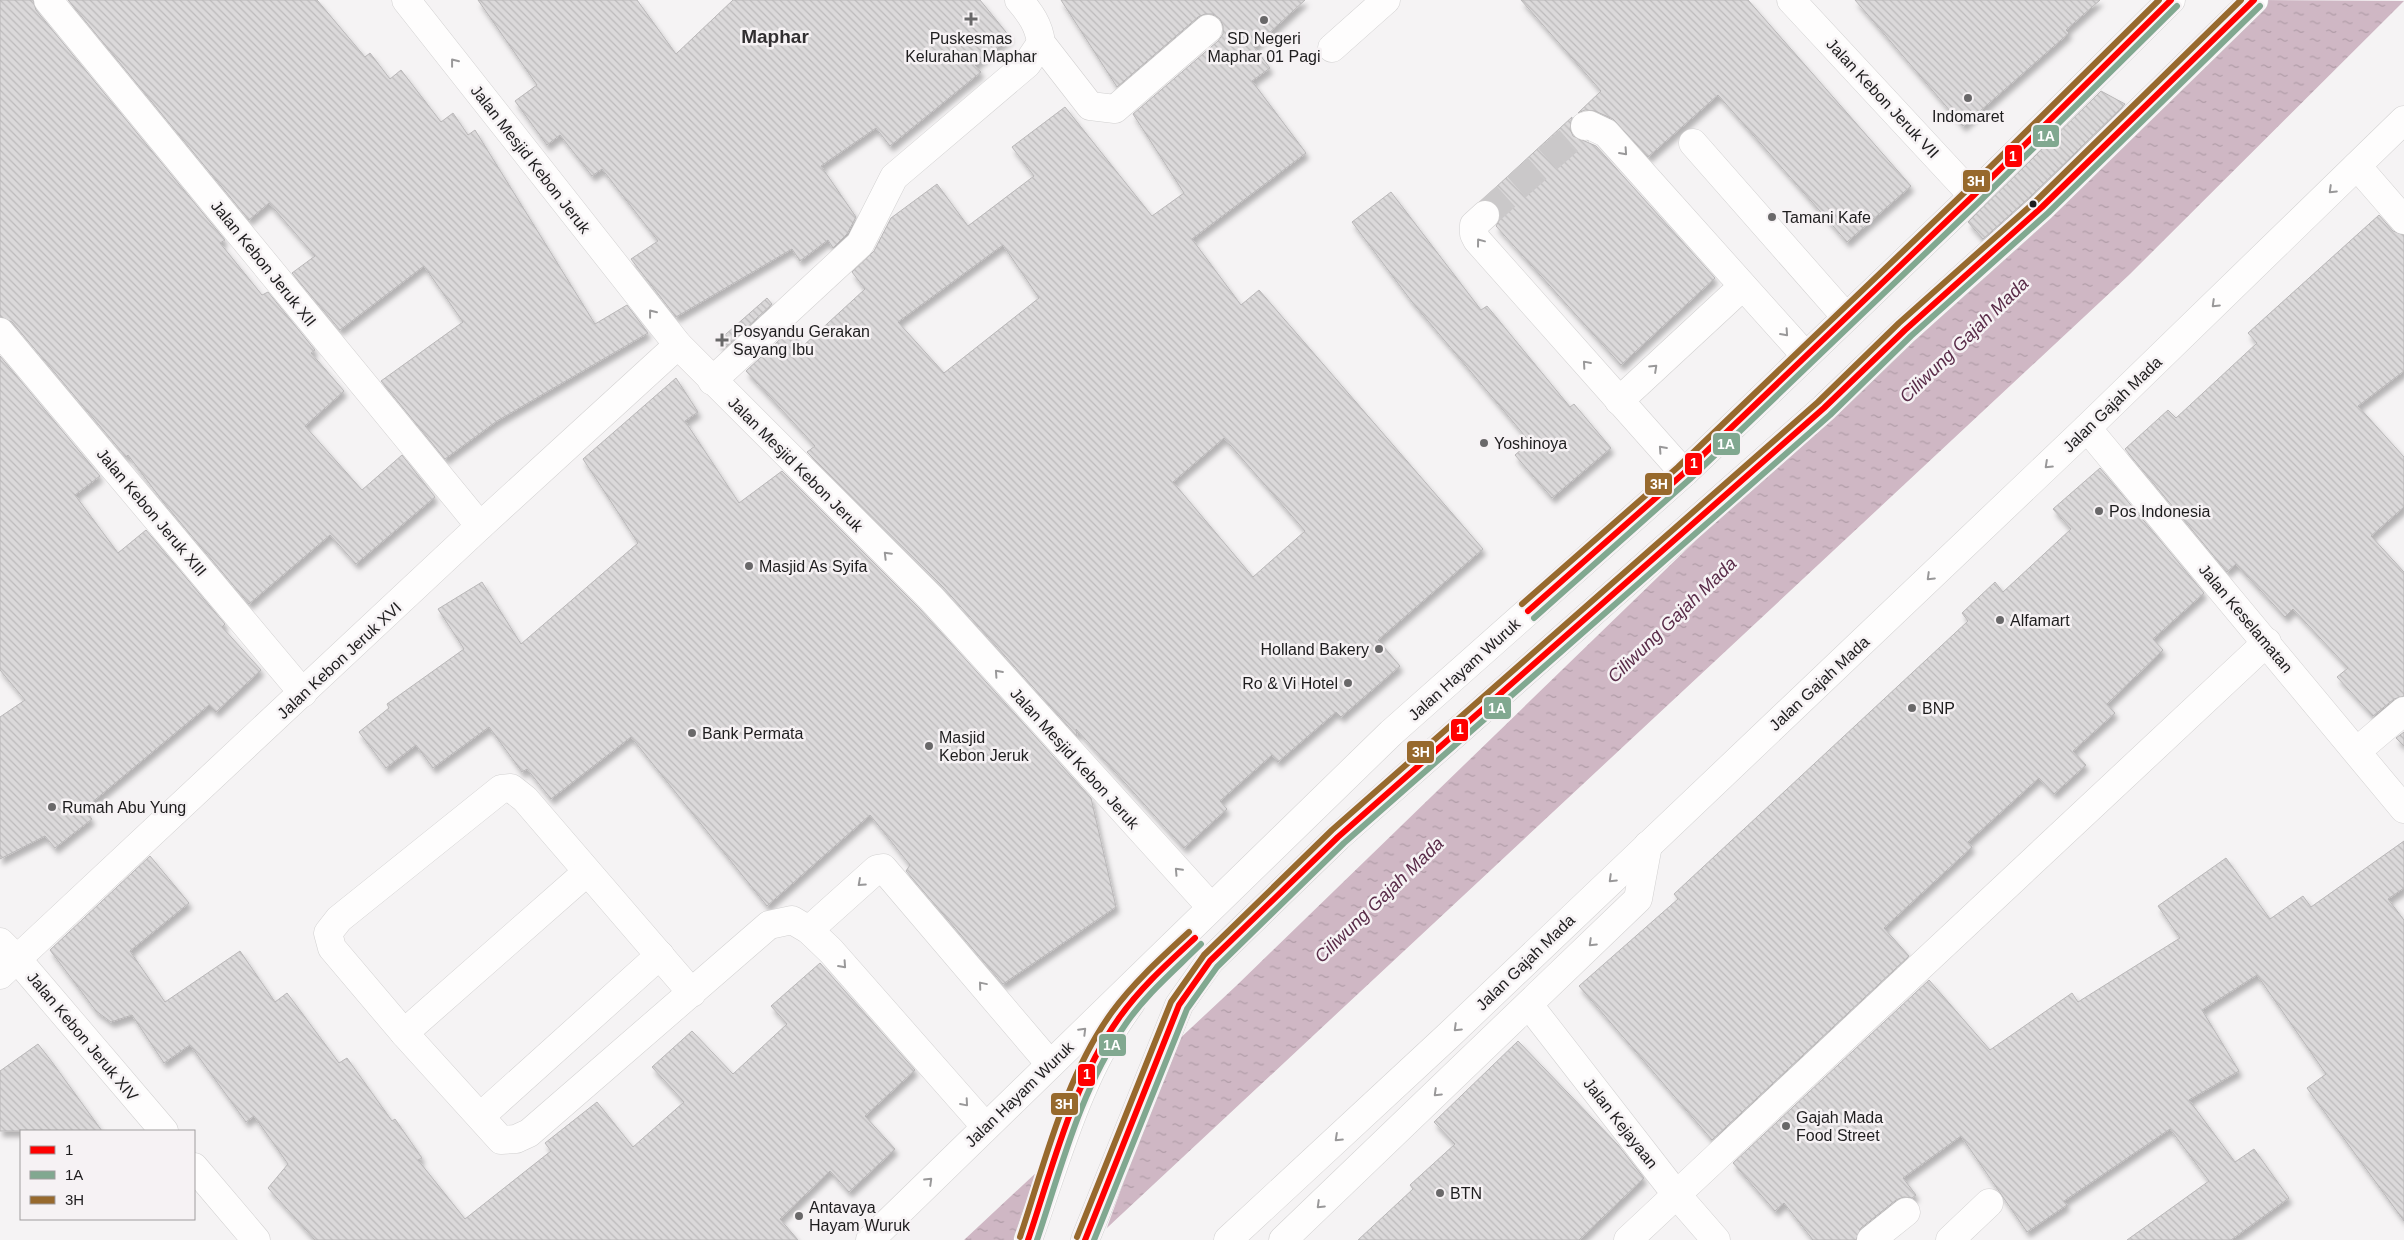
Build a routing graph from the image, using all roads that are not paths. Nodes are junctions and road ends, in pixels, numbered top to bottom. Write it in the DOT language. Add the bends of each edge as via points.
graph roads {
  1 [pos="48,0"];
  2 [pos="406,0"];
  3 [pos="1019,0"];
  4 [pos="1386,0"];
  5 [pos="1791,0"];
  6 [pos="2171,0"];
  7 [pos="2254,0"];
  8 [pos="1208,29"];
  9 [pos="1041,43"];
  10 [pos="1332,48"];
  11 [pos="2404,120"];
  12 [pos="1585,126"];
  13 [pos="1693,143"];
  14 [pos="2357,166"];
  15 [pos="1973,196"];
  16 [pos="1485,214"];
  17 [pos="2404,220"];
  18 [pos="1742,287"];
  19 [pos="1846,317"];
  20 [pos="0,332"];
  21 [pos="678,345"];
  22 [pos="1805,356"];
  23 [pos="712,381"];
  24 [pos="1619,401"];
  25 [pos="2087,428"];
  26 [pos="1684,473"];
  27 [pos="480,526"];
  28 [pos="2266,642"];
  29 [pos="1445,686"];
  30 [pos="303,693"];
  31 [pos="2404,711"];
  32 [pos="2357,751"];
  33 [pos="2404,809"];
  34 [pos="1648,845"];
  35 [pos="587,872"];
  36 [pos="1212,907"];
  37 [pos="809,930"];
  38 [pos="660,956"];
  39 [pos="6,959"];
  40 [pos="692,993"];
  41 [pos="1529,1005"];
  42 [pos="404,1033"];
  43 [pos="1050,1064"];
  44 [pos="481,1116"];
  45 [pos="986,1126"];
  46 [pos="163,1130"];
  47 [pos="195,1168"];
  48 [pos="1676,1194"];
  49 [pos="1989,1203"];
  50 [pos="1906,1212"];
  51 [pos="256,1240"];
  52 [pos="870,1240"];
  53 [pos="1028,1240"];
  54 [pos="1084,1240"];
  55 [pos="1228,1240"];
  56 [pos="1283,1240"];
  57 [pos="1628,1240"];
  58 [pos="1716,1240"];
  59 [pos="1871,1240"];
  60 [pos="1950,1240"];
  1 -- 27 [label="main road, Jalan Kebon Jeruk XII"];
  21 -- 2 [label="main road, Jalan Mesjid Kebon Jeruk, one-way"];
  3 -- 9 [label="main road" via="1034,20"];
  4 -- 10 [label="main road"];
  5 -- 15 [label="main road, Jalan Kebon Jeruk VII"];
  6 -- 15 [label="main road, Jalan Hayam Wuruk"];
  7 -- 54 [label="main road" via="2042,207 1824,408 1338,837 1210,961 1179,1005"];
  8 -- 9 [label="main road" via="1115,109 1090,106"];
  9 -- 23 [label="main road" via="1027,64 894,177 860,244"];
  11 -- 14 [label="main road, Jalan Gajah Mada"];
  12 -- 18 [label="main road, one-way" via="1606,134"];
  13 -- 19 [label="main road"];
  14 -- 17 [label="main road"];
  14 -- 25 [label="main road, Jalan Gajah Mada, one-way"];
  15 -- 19 [label="main road, Jalan Hayam Wuruk"];
  24 -- 16 [label="main road, one-way" via="1477,240 1474,225"];
  18 -- 22 [label="main road, one-way"];
  24 -- 18 [label="main road, one-way"];
  19 -- 22 [label="main road, Jalan Hayam Wuruk"];
  20 -- 30 [label="main road, Jalan Kebon Jeruk XIII"];
  21 -- 23 [label="main road, Jalan Mesjid Kebon Jeruk"];
  21 -- 27 [label="main road, Jalan Kebon Jeruk XVI"];
  22 -- 26 [label="main road, Jalan Hayam Wuruk"];
  36 -- 23 [label="main road, Jalan Mesjid Kebon Jeruk, one-way" via="931,598"];
  26 -- 24 [label="main road, one-way"];
  25 -- 28 [label="main road, Jalan Keselamatan"];
  25 -- 34 [label="main road, Jalan Gajah Mada, one-way"];
  26 -- 29 [label="main road, Jalan Hayam Wuruk"];
  27 -- 30 [label="main road, Jalan Kebon Jeruk XVI"];
  28 -- 32 [label="main road, Jalan Keselamatan"];
  28 -- 48 [label="main road"];
  29 -- 36 [label="main road, Jalan Hayam Wuruk" via="1391,733"];
  29 -- 53 [label="main road" via="1438,697 1136,995 1111,1030 1080,1094"];
  30 -- 39 [label="main road, Jalan Kebon Jeruk XVI"];
  31 -- 32 [label="main road"];
  32 -- 33 [label="main road, Jalan Keselamatan"];
  34 -- 41 [label="main road, one-way" via="1638,899"];
  34 -- 55 [label="main road, Jalan Gajah Mada, one-way"];
  35 -- 38 [label="main road"];
  35 -- 42 [label="main road"];
  35 -- 42 [label="main road" via="525,799 511,788 500,789 339,919 328,933 332,948"];
  43 -- 36 [label="main road, Jalan Hayam Wuruk, one-way"];
  37 -- 40 [label="main road" via="792,920 770,925"];
  43 -- 37 [label="main road, one-way" via="883,868 877,869"];
  37 -- 45 [label="main road, one-way"];
  38 -- 40 [label="main road"];
  38 -- 44 [label="main road"];
  39 -- 46 [label="main road, Jalan Kebon Jeruk XIV"];
  40 -- 44 [label="main road" via="523,1136 501,1140"];
  41 -- 48 [label="main road, Jalan Kejayaan"];
  41 -- 56 [label="main road, one-way"];
  42 -- 44 [label="main road"];
  43 -- 45 [label="main road, Jalan Hayam Wuruk"];
  52 -- 45 [label="main road, Jalan Hayam Wuruk, one-way"];
  47 -- 51 [label="main road"];
  48 -- 57 [label="main road"];
  48 -- 58 [label="main road, Jalan Kejayaan"];
  49 -- 60 [label="main road"];
  50 -- 59 [label="main road"];
}
